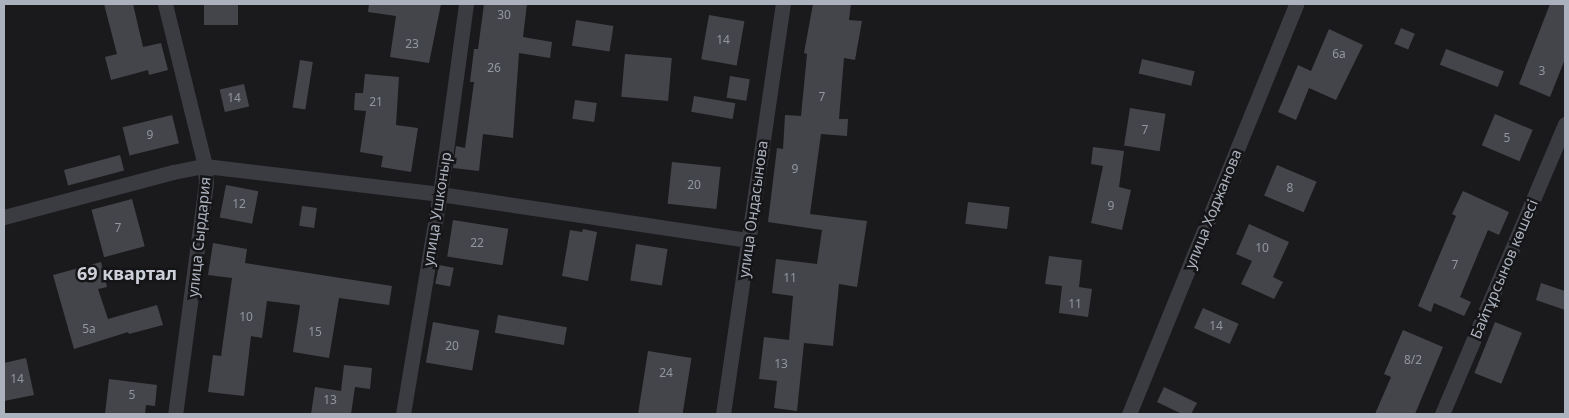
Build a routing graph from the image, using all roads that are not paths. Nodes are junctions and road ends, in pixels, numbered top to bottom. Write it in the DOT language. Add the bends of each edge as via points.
graph roads {
  1 [pos="165,4"];
  2 [pos="466,4"];
  3 [pos="783,4"];
  4 [pos="1296,4"];
  5 [pos="1565,124"];
  6 [pos="205,166"];
  7 [pos="440,194"];
  8 [pos="4,217"];
  9 [pos="749,240"];
  10 [pos="175,414"];
  11 [pos="402,414"];
  12 [pos="723,414"];
  13 [pos="1129,414"];
  14 [pos="1442,414"];
  1 -- 6 [label="street, улица Сырдария"];
  2 -- 7 [label="street, улица Ушконыр"];
  3 -- 9 [label="street, улица Ондасынова"];
  4 -- 13 [label="street, улица Ходжанова"];
  5 -- 14 [label="street, Байтұрсынов көшесі"];
  6 -- 7 [label="street"];
  6 -- 8 [label="street"];
  6 -- 10 [label="street, улица Сырдария" via="206,183 192,308"];
  7 -- 9 [label="street"];
  7 -- 11 [label="street, улица Ушконыр"];
  9 -- 12 [label="street, улица Ондасынова"];
}
